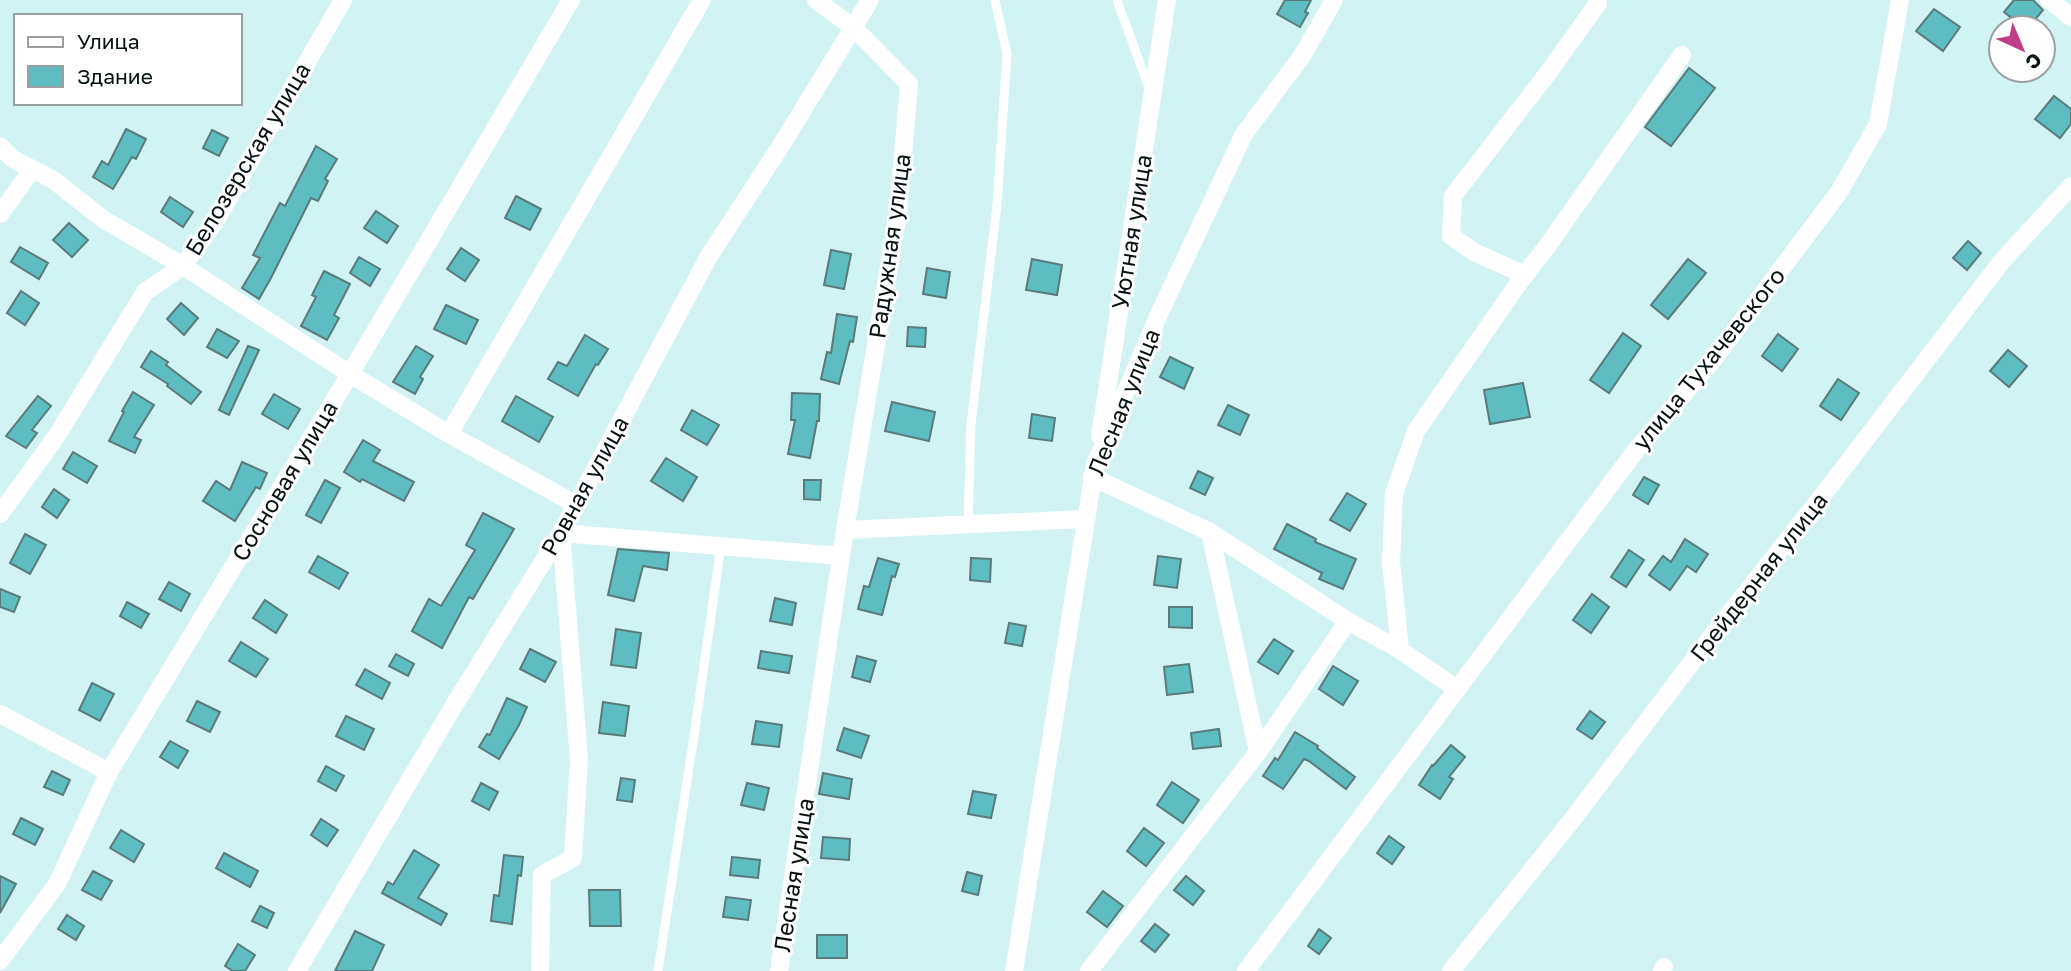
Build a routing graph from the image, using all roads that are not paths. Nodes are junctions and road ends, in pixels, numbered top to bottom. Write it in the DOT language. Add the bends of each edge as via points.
graph roads {
  1 [pos="343,0"];
  2 [pos="571,0"];
  3 [pos="702,0"];
  4 [pos="816,0"];
  5 [pos="870,0"];
  6 [pos="995,0"];
  7 [pos="1117,0"];
  8 [pos="1167,0"];
  9 [pos="1334,0"];
  10 [pos="1597,0"];
  11 [pos="1900,0"];
  12 [pos="2052,1"];
  13 [pos="2071,17"];
  14 [pos="854,28"];
  15 [pos="1682,55"];
  16 [pos="1153,99"];
  17 [pos="0,146"];
  18 [pos="32,170"];
  19 [pos="2071,186"];
  20 [pos="0,214"];
  21 [pos="183,266"];
  22 [pos="1525,275"];
  23 [pos="350,374"];
  24 [pos="449,435"];
  25 [pos="1094,470"];
  26 [pos="577,505"];
  27 [pos="0,514"];
  28 [pos="1085,519"];
  29 [pos="968,524"];
  30 [pos="845,530"];
  31 [pos="1210,532"];
  32 [pos="561,533"];
  33 [pos="721,545"];
  34 [pos="841,556"];
  35 [pos="1348,621"];
  36 [pos="1400,650"];
  37 [pos="1457,690"];
  38 [pos="0,714"];
  39 [pos="1258,752"];
  40 [pos="109,772"];
  41 [pos="0,961"];
  42 [pos="297,971"];
  43 [pos="540,971"];
  44 [pos="658,971"];
  45 [pos="779,971"];
  46 [pos="1014,971"];
  47 [pos="1089,971"];
  48 [pos="1246,971"];
  49 [pos="1451,971"];
  1 -- 21 [label="street, Белозерская улица" via="216,220"];
  2 -- 23 [label="street, Сосновая улица"];
  3 -- 24 [label="street"];
  4 -- 14 [label="street, Радужная улица"];
  5 -- 14 [label="street, Ровная улица"];
  6 -- 29 [label="lane" via="1007,54 997,204 971,424"];
  7 -- 16 [label="lane"];
  8 -- 16 [label="street, Уютная улица"];
  9 -- 25 [label="street, Лесная улица" via="1302,55 1244,134 1160,312"];
  10 -- 22 [label="street" via="1548,73 1452,196 1451,236"];
  11 -- 37 [label="street, улица Тухачевского" via="1878,124 1839,192 1713,360 1637,449"];
  12 -- 13 [label="street"];
  14 -- 26 [label="street, Ровная улица" via="709,256"];
  14 -- 30 [label="street, Радужная улица" via="909,84 898,213"];
  15 -- 22 [label="street"];
  16 -- 25 [label="street, Уютная улица"];
  17 -- 18 [label="street"];
  18 -- 20 [label="street"];
  18 -- 21 [label="street"];
  19 -- 49 [label="street, Грейдерная улица" via="2002,261 1573,820"];
  21 -- 23 [label="street"];
  21 -- 27 [label="street, Белозерская улица" via="145,292 56,437"];
  22 -- 36 [label="street" via="1416,431 1394,494 1391,562"];
  23 -- 24 [label="street"];
  23 -- 40 [label="street, Сосновая улица"];
  24 -- 26 [label="street"];
  25 -- 28 [label="street, Лесная улица"];
  25 -- 31 [label="street"];
  26 -- 32 [label="street, Ровная улица"];
  28 -- 29 [label="street"];
  28 -- 46 [label="street, Лесная улица"];
  29 -- 30 [label="street"];
  30 -- 34 [label="street, Лесная улица"];
  31 -- 35 [label="street"];
  31 -- 39 [label="street"];
  32 -- 33 [label="street"];
  32 -- 42 [label="street, Ровная улица"];
  32 -- 43 [label="street" via="579,760 573,858 542,875"];
  33 -- 34 [label="street"];
  33 -- 44 [label="lane"];
  34 -- 45 [label="street, Лесная улица"];
  35 -- 36 [label="street"];
  35 -- 39 [label="street"];
  36 -- 37 [label="street"];
  37 -- 48 [label="street"];
  38 -- 40 [label="street"];
  39 -- 47 [label="street"];
  40 -- 41 [label="street, Сосновая улица" via="57,884"];
}
